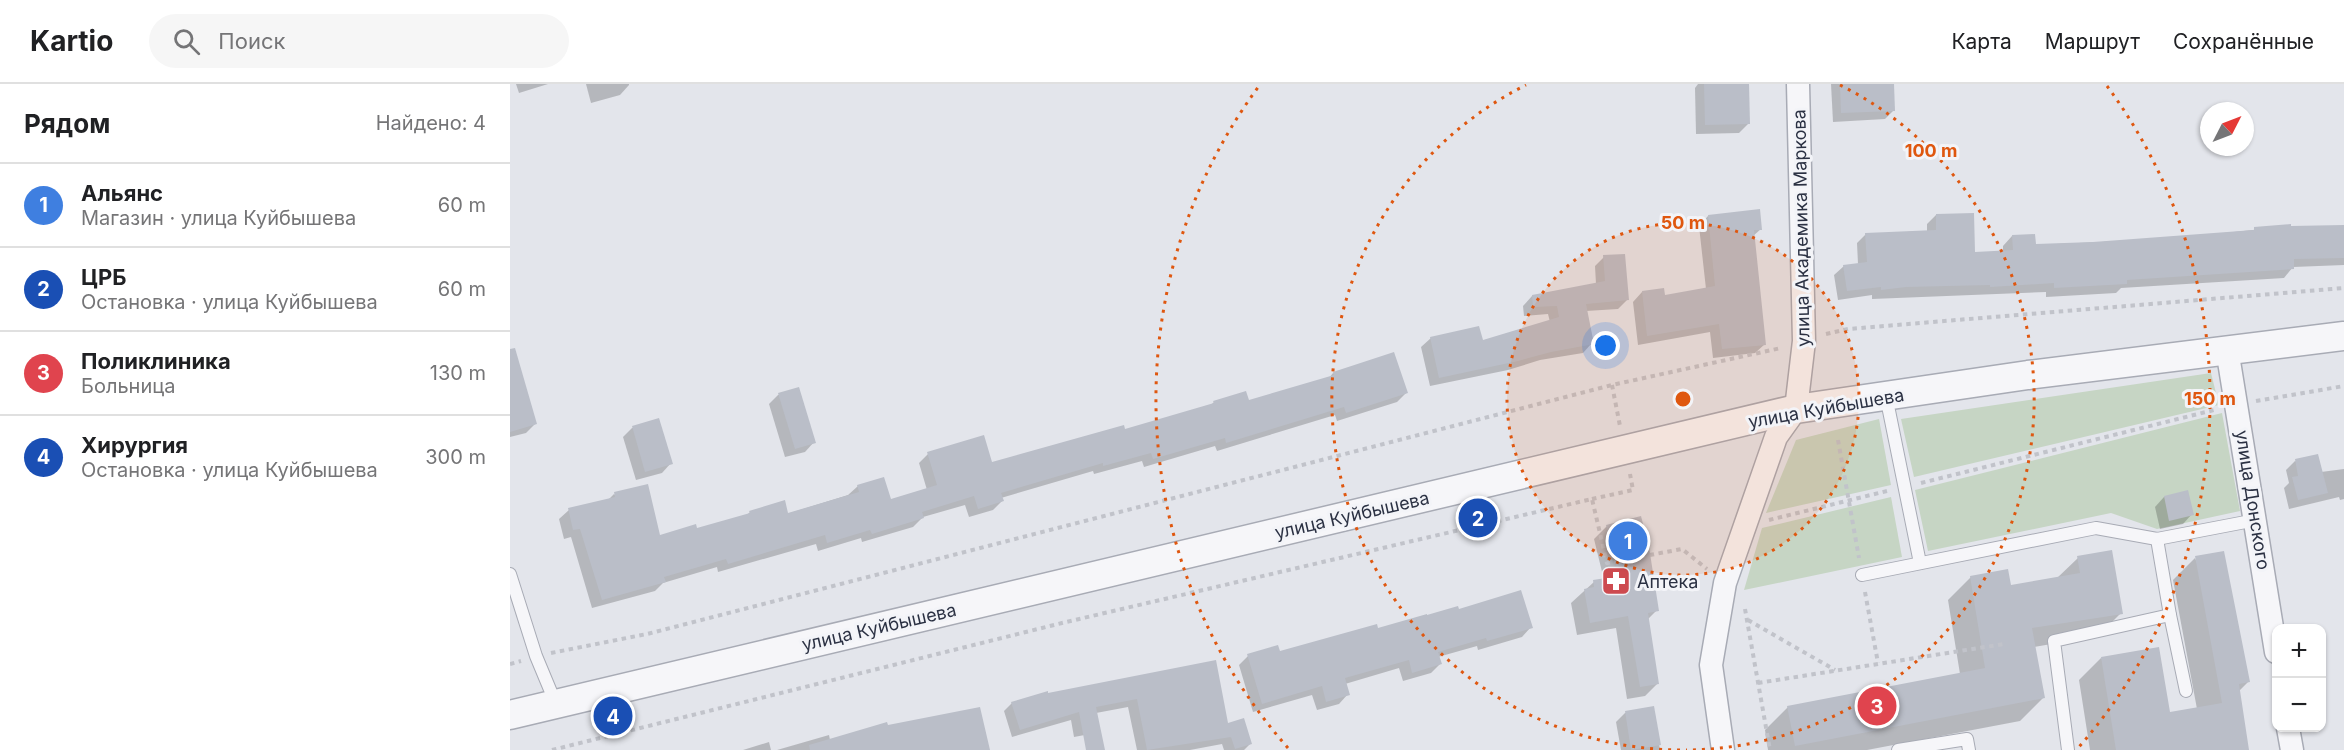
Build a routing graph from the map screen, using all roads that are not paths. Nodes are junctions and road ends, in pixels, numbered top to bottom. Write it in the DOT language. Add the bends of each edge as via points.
graph roads {
  1 [pos="1798,84"];
  2 [pos="2344,336"];
  3 [pos="2227,349"];
  4 [pos="1886,396"];
  5 [pos="1796,410"];
  6 [pos="2256,520"];
  7 [pos="2157,539"];
  8 [pos="1920,563"];
  9 [pos="510,574"];
  10 [pos="1862,575"];
  11 [pos="2170,615"];
  12 [pos="2273,624"];
  13 [pos="2186,692"];
  14 [pos="556,704"];
  15 [pos="510,715"];
  16 [pos="2289,732"];
  17 [pos="1723,750"];
  18 [pos="1898,750"];
  19 [pos="1969,750"];
  20 [pos="2068,750"];
  21 [pos="2292,750"];
  1 -- 5 [label="street, улица Академика Маркова" via="1804,340"];
  2 -- 3 [label="street, улица Куйбышева"];
  3 -- 4 [label="street, улица Куйбышева"];
  3 -- 6 [label="street, улица Донского"];
  4 -- 5 [label="street, улица Куйбышева"];
  4 -- 8 [label="lane"];
  5 -- 14 [label="street, улица Куйбышева"];
  5 -- 17 [label="street" via="1776,437 1725,583 1711,665"];
  6 -- 7 [label="lane"];
  6 -- 12 [label="street, улица Донского"];
  7 -- 8 [label="lane" via="2096,528"];
  7 -- 11 [label="lane"];
  8 -- 10 [label="lane"];
  9 -- 14 [label="lane"];
  11 -- 13 [label="lane"];
  11 -- 20 [label="lane" via="2054,641"];
  14 -- 15 [label="street, улица Куйбышева"];
  16 -- 21 [label="street"];
  18 -- 19 [label="lane" via="1967,739"];
}
